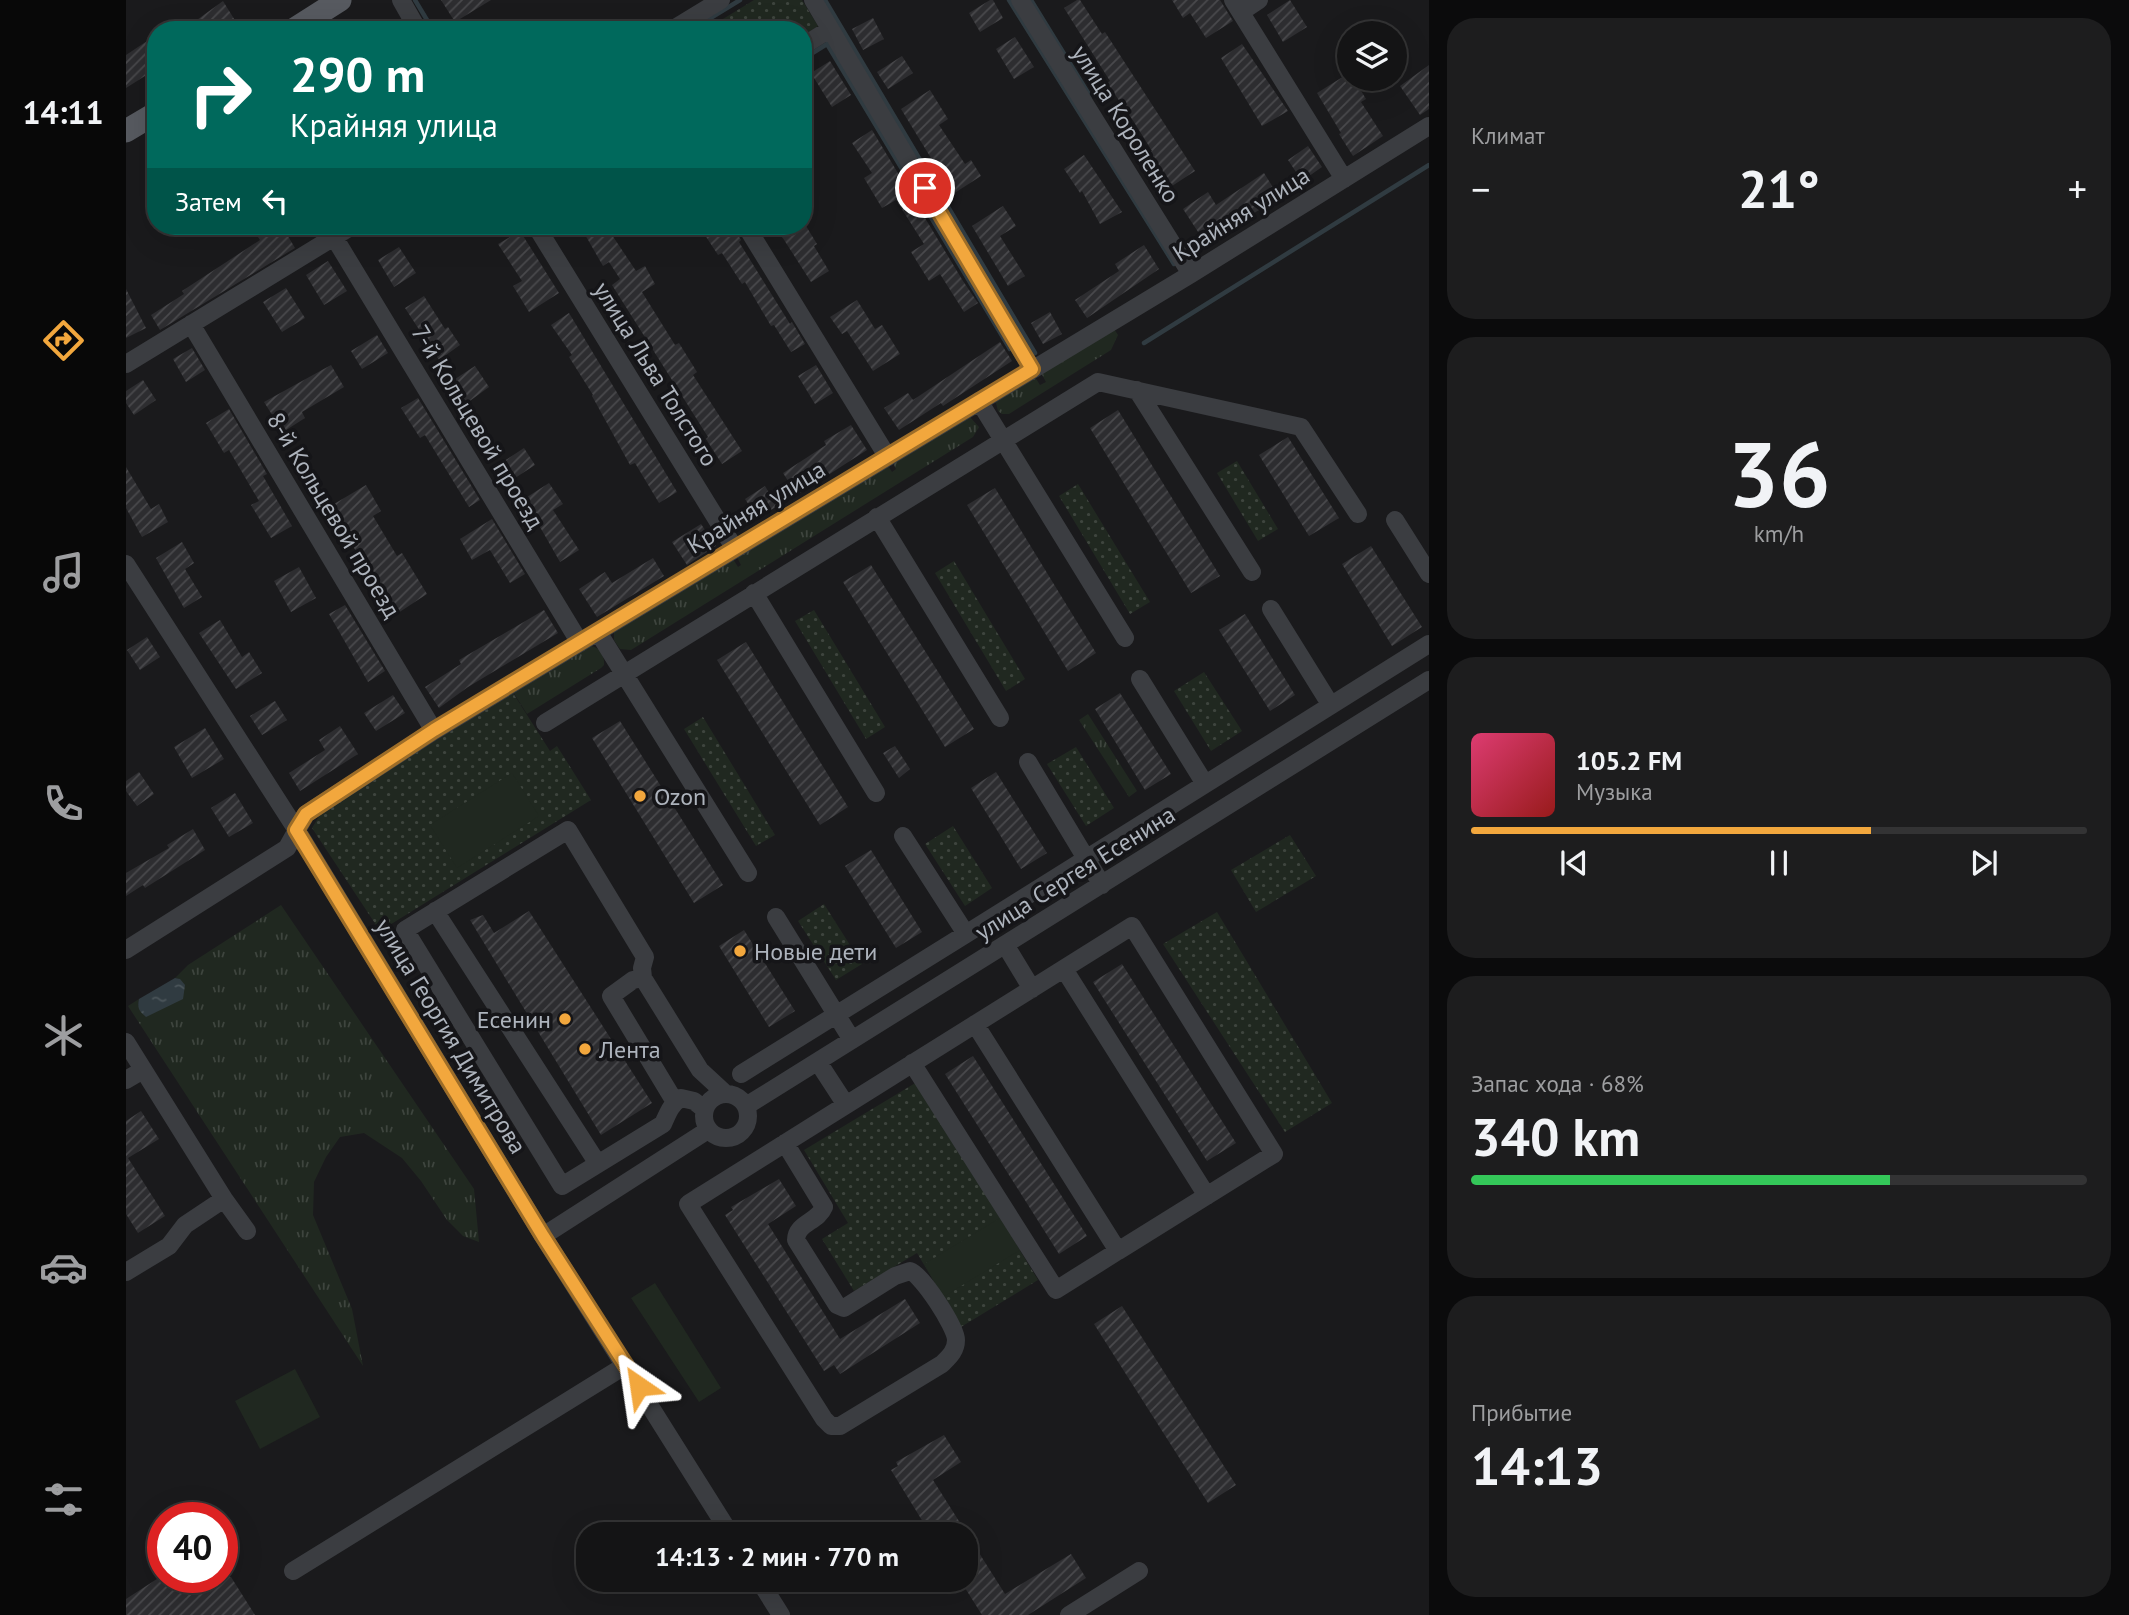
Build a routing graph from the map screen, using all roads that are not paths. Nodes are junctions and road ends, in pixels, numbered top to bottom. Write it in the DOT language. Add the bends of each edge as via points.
graph roads {
  1 [pos="340,0"];
  2 [pos="401,0"];
  3 [pos="721,0"];
  4 [pos="813,0"];
  5 [pos="1020,0"];
  6 [pos="1259,0"];
  7 [pos="1237,6"];
  8 [pos="307,21"];
  9 [pos="413,21"];
  10 [pos="687,21"];
  11 [pos="830,29"];
  12 [pos="812,40"];
  13 [pos="147,118"];
  14 [pos="1429,126"];
  15 [pos="126,131"];
  16 [pos="1344,179"];
  17 [pos="337,235"];
  18 [pos="542,235"];
  19 [pos="752,235"];
  20 [pos="334,237"];
  21 [pos="1191,274"];
  22 [pos="191,324"];
  23 [pos="126,364"];
  24 [pos="1032,369"];
  25 [pos="1137,390"];
  26 [pos="979,401"];
  27 [pos="1003,440"];
  28 [pos="887,456"];
  29 [pos="1358,514"];
  30 [pos="877,517"];
  31 [pos="1395,520"];
  32 [pos="735,549"];
  33 [pos="126,564"];
  34 [pos="1252,572"];
  35 [pos="1429,574"];
  36 [pos="754,593"];
  37 [pos="1271,609"];
  38 [pos="598,632"];
  39 [pos="1125,638"];
  40 [pos="580,643"];
  41 [pos="1429,643"];
  42 [pos="624,674"];
  43 [pos="1140,679"];
  44 [pos="1429,680"];
  45 [pos="1330,704"];
  46 [pos="1000,718"];
  47 [pos="545,723"];
  48 [pos="434,730"];
  49 [pos="1028,762"];
  50 [pos="1205,784"];
  51 [pos="876,793"];
  52 [pos="296,830"];
  53 [pos="903,835"];
  54 [pos="1087,860"];
  55 [pos="748,873"];
  56 [pos="1102,885"];
  57 [pos="435,912"];
  58 [pos="776,917"];
  59 [pos="966,934"];
  60 [pos="1006,946"];
  61 [pos="126,950"];
  62 [pos="1064,969"];
  63 [pos="643,978"];
  64 [pos="1032,989"];
  65 [pos="836,1015"];
  66 [pos="975,1024"];
  67 [pos="852,1040"];
  68 [pos="126,1042"];
  69 [pos="818,1062"];
  70 [pos="912,1063"];
  71 [pos="143,1070"];
  72 [pos="741,1074"];
  73 [pos="126,1080"];
  74 [pos="726,1094"];
  75 [pos="675,1102"];
  76 [pos="846,1105"];
  77 [pos="746,1106"];
  78 [pos="704,1109"];
  79 [pos="708,1130"];
  80 [pos="785,1143"];
  81 [pos="598,1164"];
  82 [pos="1207,1196"];
  83 [pos="224,1199"];
  84 [pos="247,1231"];
  85 [pos="543,1236"];
  86 [pos="1118,1251"];
  87 [pos="126,1272"];
  88 [pos="626,1365"];
  89 [pos="723,1522"];
  90 [pos="293,1571"];
  91 [pos="1139,1572"];
  92 [pos="767,1592"];
  93 [pos="781,1615"];
  94 [pos="1069,1615"];
  1 -- 8 [label="main road"];
  2 -- 9 [label="street"];
  3 -- 10 [label="street"];
  4 -- 11 [label="street"];
  5 -- 21 [label="street, улица Короленко"];
  6 -- 7 [label="street"];
  7 -- 16 [label="street"];
  11 -- 12 [label="street"];
  11 -- 24 [label="street"];
  13 -- 15 [label="main road"];
  14 -- 16 [label="street, Крайняя улица"];
  16 -- 21 [label="street, Крайняя улица"];
  17 -- 20 [label="street"];
  18 -- 32 [label="street, улица Льва Толстого"];
  19 -- 28 [label="street"];
  20 -- 22 [label="street"];
  20 -- 40 [label="street, 7-й Кольцевой проезд"];
  21 -- 24 [label="street, Крайняя улица"];
  22 -- 23 [label="street"];
  22 -- 48 [label="street, 8-й Кольцевой проезд"];
  24 -- 26 [label="street, Крайняя улица"];
  25 -- 27 [label="street" via="1098,382"];
  25 -- 29 [label="street" via="1301,426"];
  25 -- 34 [label="street"];
  26 -- 27 [label="street"];
  26 -- 28 [label="street, Крайняя улица"];
  27 -- 30 [label="street"];
  27 -- 39 [label="street"];
  28 -- 32 [label="street, Крайняя улица"];
  30 -- 36 [label="street"];
  30 -- 46 [label="street"];
  31 -- 35 [label="street"];
  32 -- 38 [label="street, Крайняя улица"];
  33 -- 52 [label="street, улица Георгия Димитрова"];
  36 -- 42 [label="street"];
  36 -- 51 [label="street"];
  37 -- 45 [label="street"];
  38 -- 40 [label="street, Крайняя улица"];
  38 -- 42 [label="street"];
  40 -- 48 [label="street, Крайняя улица"];
  41 -- 45 [label="street"];
  42 -- 47 [label="street"];
  42 -- 55 [label="street"];
  43 -- 50 [label="street"];
  44 -- 56 [label="street, улица Сергея Есенина"];
  45 -- 50 [label="street"];
  48 -- 52 [label="street, Крайняя улица" via="306,814"];
  49 -- 54 [label="street"];
  50 -- 54 [label="street"];
  52 -- 61 [label="street, Крайняя улица" via="287,848"];
  52 -- 85 [label="street, улица Георгия Димитрова"];
  53 -- 59 [label="street"];
  54 -- 56 [label="street"];
  54 -- 59 [label="street"];
  56 -- 60 [label="street, улица Сергея Есенина"];
  57 -- 63 [label="street" via="568,830 645,957"];
  57 -- 81 [label="street"];
  57 -- 81 [label="street" via="405,930 562,1186"];
  58 -- 65 [label="street"];
  59 -- 65 [label="street"];
  60 -- 64 [label="street"];
  60 -- 67 [label="street, улица Сергея Есенина"];
  62 -- 64 [label="street"];
  62 -- 82 [label="street"];
  62 -- 82 [label="street" via="1132,926 1274,1154"];
  63 -- 74 [label="street" via="701,1070"];
  63 -- 75 [label="street" via="611,996"];
  64 -- 66 [label="street"];
  65 -- 67 [label="street"];
  65 -- 72 [label="street"];
  66 -- 70 [label="street"];
  66 -- 86 [label="street"];
  67 -- 69 [label="street, улица Сергея Есенина"];
  68 -- 71 [label="street"];
  69 -- 76 [label="street"];
  69 -- 77 [label="street, улица Сергея Есенина"];
  70 -- 76 [label="street"];
  70 -- 86 [label="street" via="1056,1290"];
  71 -- 73 [label="street"];
  71 -- 83 [label="street"];
  74 -- 77 [label="street" via="738,1097"];
  74 -- 78 [label="street" via="713,1098"];
  75 -- 78 [label="street" via="681,1098 694,1101"];
  75 -- 81 [label="street" via="663,1124"];
  76 -- 80 [label="street"];
  77 -- 79 [label="street" via="748,1119 737,1136 724,1139"];
  78 -- 79 [label="street"];
  79 -- 85 [label="street"];
  80 -- 80 [label="street" via="688,1205 824,1419 831,1426 840,1426 942,1364 954,1350 956,1336 921,1279 910,1271 844,1308 837,1305 796,1240 796,1233 824,1207"];
  82 -- 86 [label="street"];
  83 -- 84 [label="street"];
  83 -- 87 [label="street" via="185,1224 169,1246"];
  85 -- 88 [label="street, улица Георгия Димитрова"];
  88 -- 89 [label="street, улица Георгия Димитрова"];
  88 -- 90 [label="street"];
  91 -- 94 [label="street"];
  92 -- 93 [label="street"];
}
